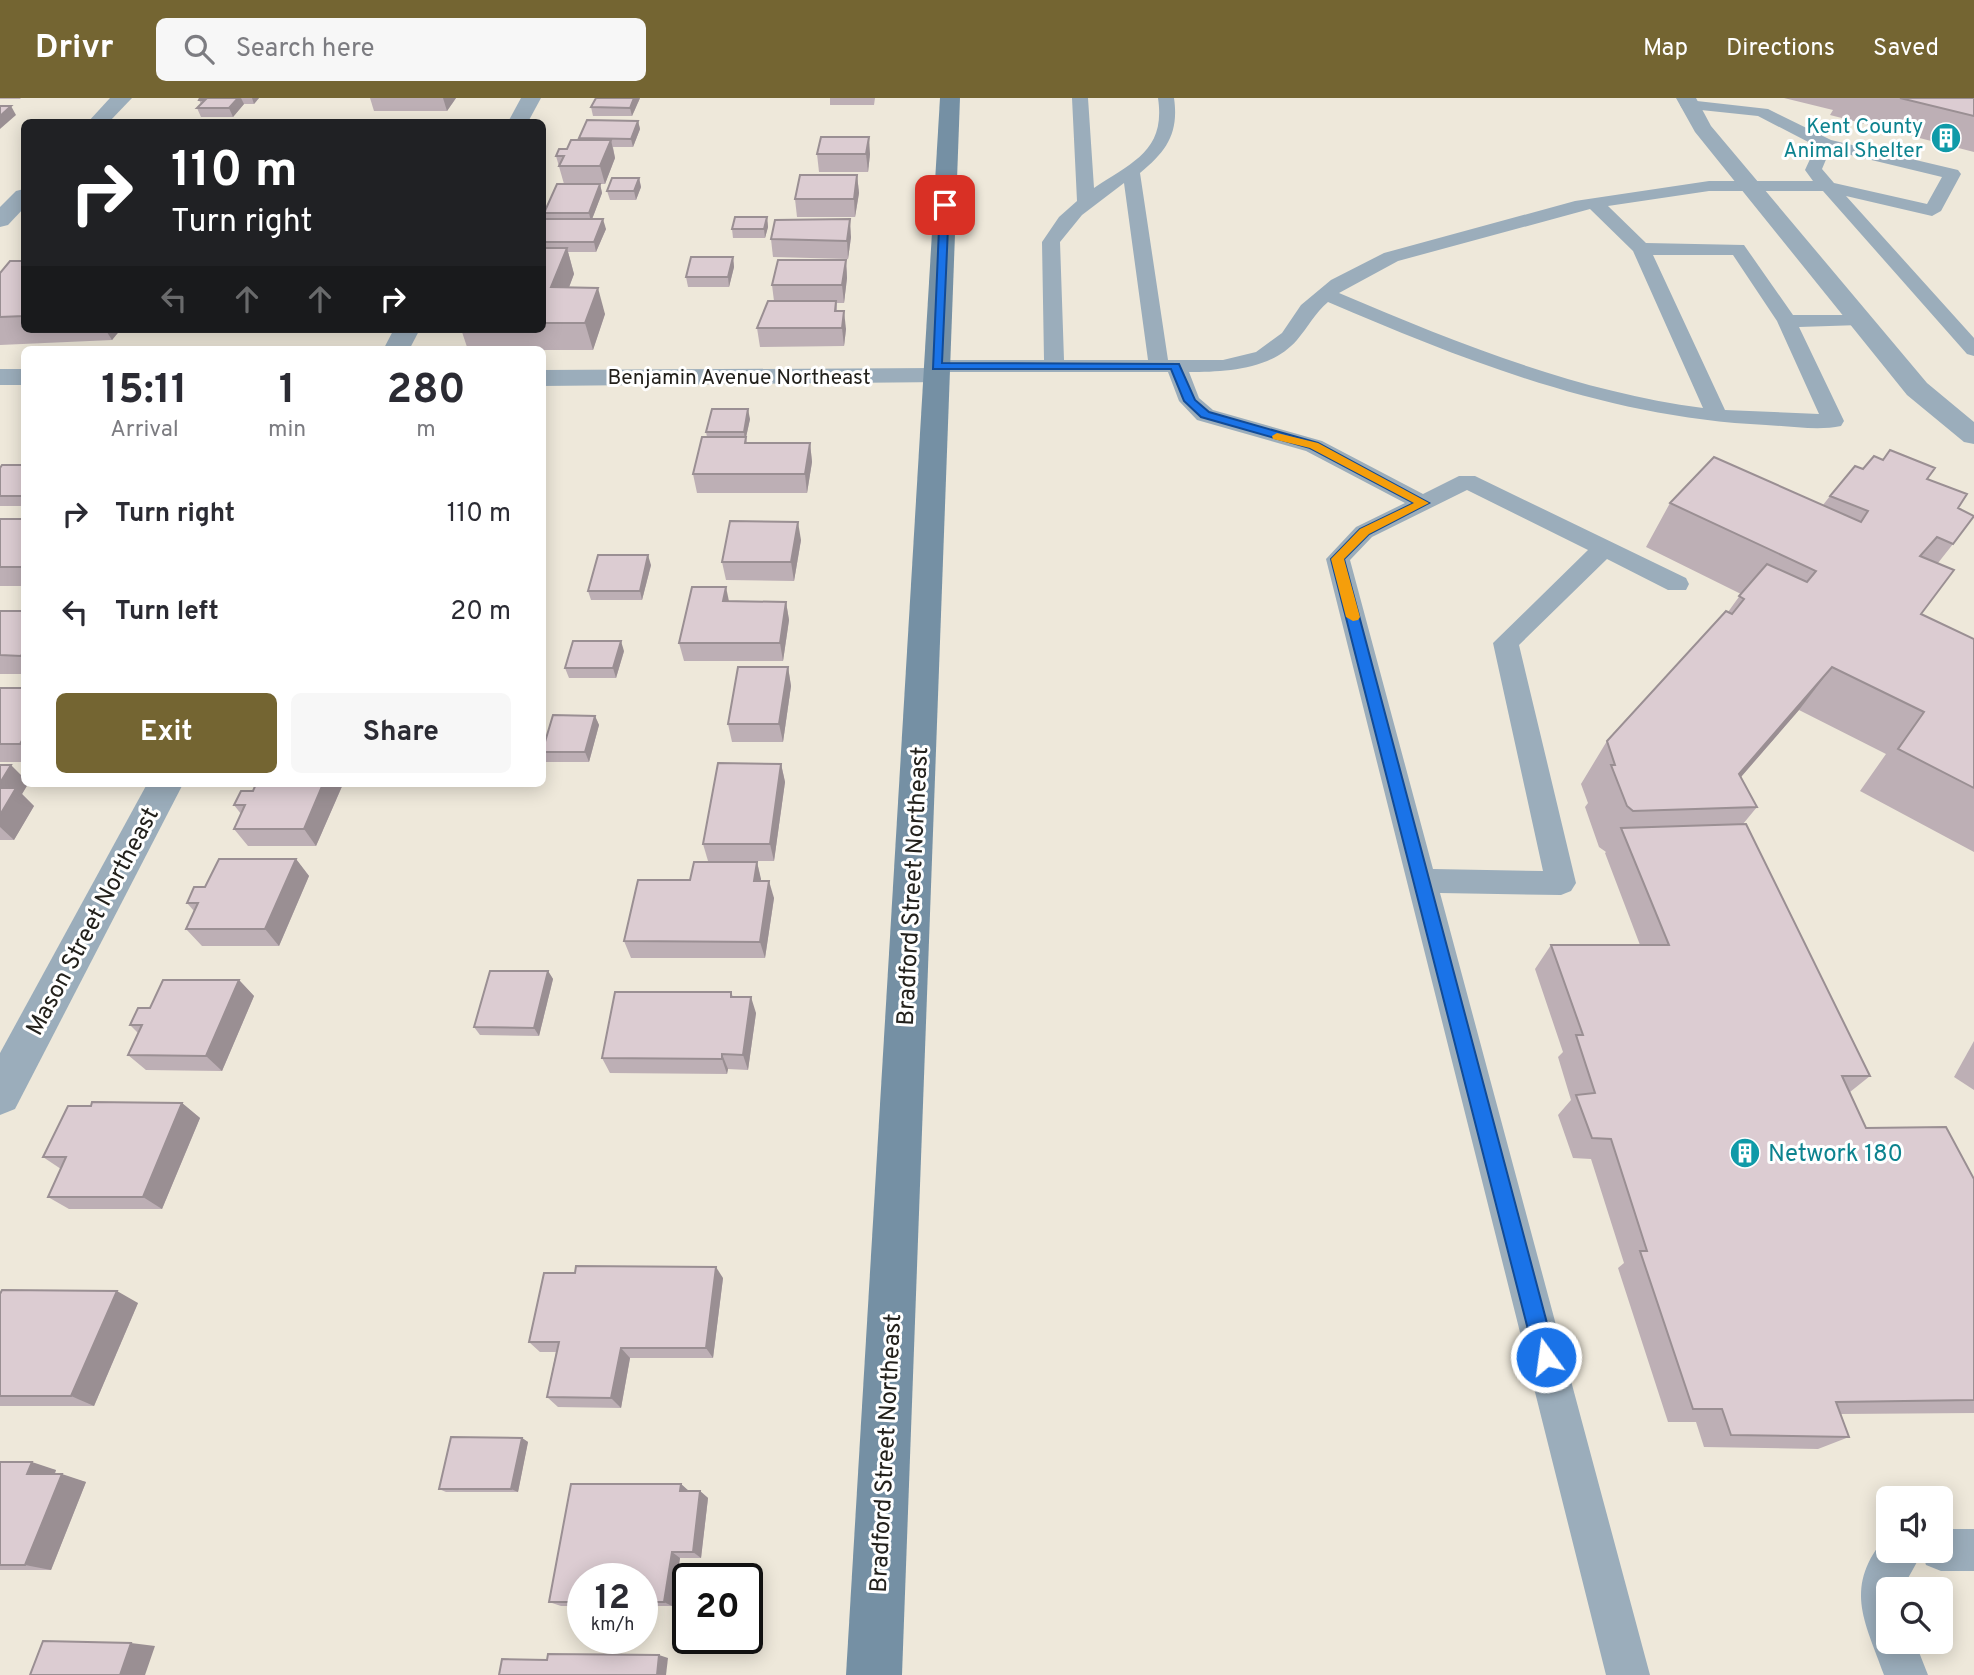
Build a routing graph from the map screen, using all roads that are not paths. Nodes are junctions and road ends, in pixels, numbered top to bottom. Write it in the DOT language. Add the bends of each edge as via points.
graph roads {
  1 [pos="122,98"];
  2 [pos="531,98"];
  3 [pos="950,98"];
  4 [pos="1080,98"];
  5 [pos="1166,98"];
  6 [pos="1687,102"];
  7 [pos="101,119"];
  8 [pos="520,119"];
  9 [pos="1825,144"];
  10 [pos="1131,171"];
  11 [pos="1751,186"];
  12 [pos="1826,187"];
  13 [pos="21,199"];
  14 [pos="1086,202"];
  15 [pos="1594,203"];
  16 [pos="0,220"];
  17 [pos="1641,249"];
  18 [pos="1326,294"];
  19 [pos="1860,319"];
  20 [pos="1787,321"];
  21 [pos="1974,350"];
  22 [pos="1054,366"];
  23 [pos="1167,366"];
  24 [pos="936,371"];
  25 [pos="0,377"];
  26 [pos="21,377"];
  27 [pos="546,378"];
  28 [pos="1717,415"];
  29 [pos="1974,436"];
  30 [pos="1423,503"];
  31 [pos="1604,548"];
  32 [pos="1677,584"];
  33 [pos="163,787"];
  34 [pos="1422,881"];
  35 [pos="0,1095"];
  36 [pos="1953,1550"];
  37 [pos="1974,1550"];
  38 [pos="1898,1654"];
  39 [pos="874,1675"];
  40 [pos="1628,1675"];
  41 [pos="1906,1675"];
  1 -- 7 [label="street"];
  2 -- 8 [label="street"];
  3 -- 24 [label="street, Bradford Street Northeast"];
  4 -- 14 [label="lane"];
  5 -- 10 [label="lane" via="1168,131 1149,157"];
  6 -- 9 [label="lane" via="1762,112"];
  6 -- 11 [label="street" via="1702,128"];
  9 -- 12 [label="lane" via="1813,170"];
  9 -- 12 [label="lane" via="1952,174 1932,211"];
  10 -- 14 [label="lane"];
  10 -- 23 [label="lane"];
  11 -- 12 [label="lane"];
  11 -- 15 [label="lane" via="1709,186"];
  11 -- 19 [label="street"];
  12 -- 21 [label="lane"];
  13 -- 16 [label="street"];
  14 -- 22 [label="lane" via="1051,242"];
  15 -- 17 [label="lane"];
  15 -- 18 [label="lane" via="1391,257"];
  17 -- 20 [label="lane" via="1738,249"];
  17 -- 28 [label="lane"];
  18 -- 23 [label="lane" via="1308,309 1289,337 1263,356 1223,366"];
  18 -- 28 [label="lane" via="1422,336 1538,376 1638,404"];
  19 -- 20 [label="lane"];
  19 -- 29 [label="street" via="1917,389"];
  20 -- 28 [label="lane" via="1833,421"];
  22 -- 23 [label="lane"];
  22 -- 24 [label="lane"];
  23 -- 30 [label="lane" via="1205,415 1314,446"];
  24 -- 27 [label="street, Benjamin Avenue Northeast"];
  24 -- 39 [label="street, Bradford Street Northeast"];
  25 -- 26 [label="street"];
  30 -- 31 [label="lane" via="1467,481"];
  30 -- 34 [label="lane" via="1364,532 1338,559"];
  31 -- 32 [label="lane"];
  31 -- 34 [label="lane" via="1506,643 1560,883"];
  33 -- 35 [label="street, Mason Street Northeast"];
  34 -- 40 [label="lane"];
  36 -- 37 [label="lane"];
  38 -- 41 [label="lane"];
}
